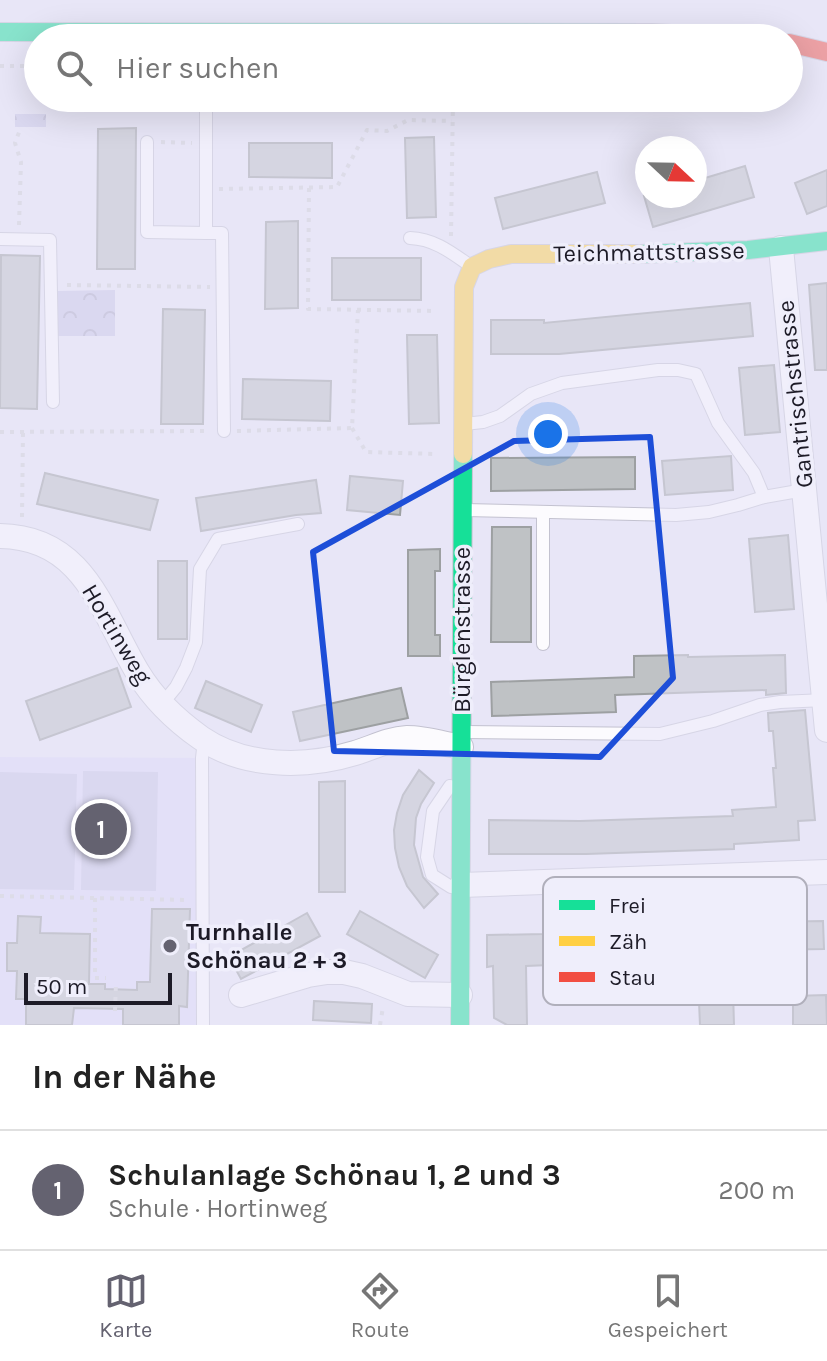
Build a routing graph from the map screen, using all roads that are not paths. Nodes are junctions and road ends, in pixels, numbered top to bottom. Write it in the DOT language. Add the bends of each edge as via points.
graph roads {
  1 [pos="0,32"];
  2 [pos="24,32"];
  3 [pos="803,46"];
  4 [pos="827,52"];
  5 [pos="206,112"];
  6 [pos="147,142"];
  7 [pos="206,233"];
  8 [pos="410,238"];
  9 [pos="0,239"];
  10 [pos="827,241"];
  11 [pos="781,248"];
  12 [pos="472,267"];
  13 [pos="53,402"];
  14 [pos="462,424"];
  15 [pos="224,431"];
  16 [pos="804,490"];
  17 [pos="764,497"];
  18 [pos="462,510"];
  19 [pos="543,512"];
  20 [pos="298,524"];
  21 [pos="11,537"];
  22 [pos="543,644"];
  23 [pos="825,700"];
  24 [pos="162,704"];
  25 [pos="827,730"];
  26 [pos="461,739"];
  27 [pos="204,740"];
  28 [pos="450,786"];
  29 [pos="827,872"];
  30 [pos="687,877"];
  31 [pos="543,882"];
  32 [pos="462,885"];
  33 [pos="241,995"];
  34 [pos="460,995"];
  35 [pos="203,1025"];
  36 [pos="460,1025"];
  1 -- 2 [label="street"];
  3 -- 4 [label="street"];
  5 -- 7 [label="lane"];
  6 -- 7 [label="lane" via="147,232"];
  7 -- 15 [label="lane" via="222,233"];
  8 -- 12 [label="lane" via="426,239"];
  9 -- 13 [label="lane" via="50,240"];
  10 -- 11 [label="street, Teichmattstrasse"];
  11 -- 12 [label="street, Teichmattstrasse" via="511,254"];
  11 -- 16 [label="street, Gantrischstrasse"];
  12 -- 14 [label="street, Bürglenstrasse" via="464,287"];
  14 -- 17 [label="lane" via="500,416 531,394 562,383 658,370 696,374 718,423 754,473"];
  14 -- 18 [label="street, Bürglenstrasse"];
  16 -- 17 [label="lane"];
  16 -- 23 [label="street, Gantrischstrasse"];
  17 -- 19 [label="lane" via="676,515"];
  18 -- 19 [label="lane"];
  18 -- 26 [label="street, Bürglenstrasse"];
  19 -- 22 [label="lane"];
  20 -- 24 [label="lane" via="218,539 200,569 196,642 176,687"];
  21 -- 24 [label="street, Hortinweg" via="49,547 82,574 138,674"];
  23 -- 25 [label="street, Gantrischstrasse"];
  23 -- 26 [label="lane" via="760,705 660,734"];
  24 -- 27 [label="street, Hortinweg"];
  26 -- 27 [label="street, Hortinweg" via="391,740 331,759 283,763"];
  26 -- 32 [label="street, Bürglenstrasse"];
  27 -- 35 [label="lane"];
  28 -- 32 [label="lane" via="433,811 427,857 432,875 451,887"];
  29 -- 30 [label="street"];
  31 -- 32 [label="street"];
  32 -- 34 [label="street, Bürglenstrasse"];
  33 -- 34 [label="street" via="308,975 344,972 408,994"];
  34 -- 36 [label="street, Bürglenstrasse"];
}
